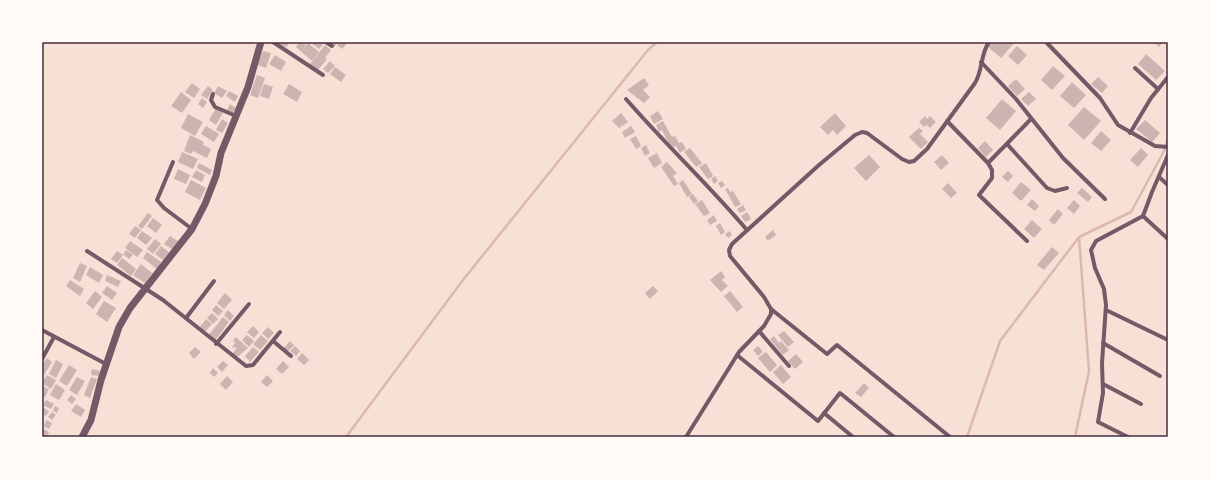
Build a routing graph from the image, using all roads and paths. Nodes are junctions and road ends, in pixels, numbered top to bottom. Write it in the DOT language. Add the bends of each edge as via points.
graph roads {
  1 [pos="261,42"];
  2 [pos="273,42"];
  3 [pos="326,42"];
  4 [pos="989,42"];
  5 [pos="1046,42"];
  6 [pos="332,46"];
  7 [pos="981,62"];
  8 [pos="1135,68"];
  9 [pos="323,74"];
  10 [pos="1168,77"];
  11 [pos="1158,89"];
  12 [pos="213,94"];
  13 [pos="626,99"];
  14 [pos="236,116"];
  15 [pos="1031,119"];
  16 [pos="947,121"];
  17 [pos="1130,133"];
  18 [pos="1007,144"];
  19 [pos="1168,147"];
  20 [pos="1168,155"];
  21 [pos="173,162"];
  22 [pos="988,163"];
  23 [pos="1159,177"];
  24 [pos="1168,185"];
  25 [pos="1067,188"];
  26 [pos="1105,199"];
  27 [pos="1143,216"];
  28 [pos="192,229"];
  29 [pos="747,230"];
  30 [pos="1168,239"];
  31 [pos="1027,241"];
  32 [pos="87,251"];
  33 [pos="214,281"];
  34 [pos="146,288"];
  35 [pos="249,304"];
  36 [pos="771,309"];
  37 [pos="1106,310"];
  38 [pos="186,318"];
  39 [pos="42,330"];
  40 [pos="759,331"];
  41 [pos="280,332"];
  42 [pos="54,337"];
  43 [pos="1168,340"];
  44 [pos="273,341"];
  45 [pos="1103,343"];
  46 [pos="216,344"];
  47 [pos="737,355"];
  48 [pos="291,356"];
  49 [pos="42,359"];
  50 [pos="106,364"];
  51 [pos="789,366"];
  52 [pos="1160,376"];
  53 [pos="1103,384"];
  54 [pos="1141,404"];
  55 [pos="824,413"];
  56 [pos="82,437"];
  57 [pos="686,437"];
  58 [pos="853,437"];
  59 [pos="894,437"];
  60 [pos="950,437"];
  61 [pos="1128,437"];
  1 -- 14 [label="street" via="248,87"];
  2 -- 9 [label="street"];
  3 -- 6 [label="street"];
  4 -- 7 [label="street"];
  5 -- 17 [label="street" via="1100,98 1118,125"];
  7 -- 15 [label="street"];
  7 -- 16 [label="street" via="978,77"];
  8 -- 11 [label="street"];
  10 -- 11 [label="street"];
  11 -- 17 [label="street"];
  12 -- 14 [label="street" via="213,105"];
  13 -- 29 [label="street"];
  14 -- 28 [label="street" via="221,153 209,195"];
  15 -- 18 [label="street"];
  15 -- 26 [label="street" via="1063,158"];
  16 -- 22 [label="street"];
  16 -- 29 [label="street" via="927,149 914,161 909,162 867,133 855,135"];
  17 -- 19 [label="street" via="1155,146"];
  18 -- 22 [label="street"];
  18 -- 25 [label="street" via="1047,188 1055,191"];
  20 -- 23 [label="street"];
  21 -- 28 [label="street" via="157,200"];
  22 -- 31 [label="street" via="992,170 992,178 979,195"];
  23 -- 24 [label="street"];
  23 -- 27 [label="street"];
  27 -- 30 [label="street"];
  27 -- 37 [label="street" via="1096,241 1092,250 1095,268 1104,289"];
  28 -- 34 [label="street"];
  29 -- 36 [label="street" via="732,244 730,256"];
  32 -- 34 [label="street"];
  33 -- 38 [label="street"];
  34 -- 38 [label="street"];
  34 -- 50 [label="street" via="119,327"];
  35 -- 46 [label="street"];
  36 -- 40 [label="street" via="768,321"];
  36 -- 60 [label="street" via="827,354 837,345"];
  37 -- 43 [label="street"];
  37 -- 45 [label="street"];
  38 -- 46 [label="street"];
  39 -- 42 [label="street"];
  40 -- 47 [label="street"];
  40 -- 51 [label="street"];
  41 -- 44 [label="street"];
  42 -- 49 [label="street"];
  42 -- 50 [label="street"];
  44 -- 46 [label="street" via="253,365 248,367"];
  44 -- 48 [label="street"];
  45 -- 52 [label="street"];
  45 -- 53 [label="street"];
  47 -- 55 [label="street" via="818,421"];
  47 -- 57 [label="street"];
  50 -- 56 [label="street" via="91,420"];
  53 -- 54 [label="street"];
  53 -- 61 [label="street" via="1098,422"];
  55 -- 58 [label="street"];
  55 -- 59 [label="street" via="840,393"];
}
